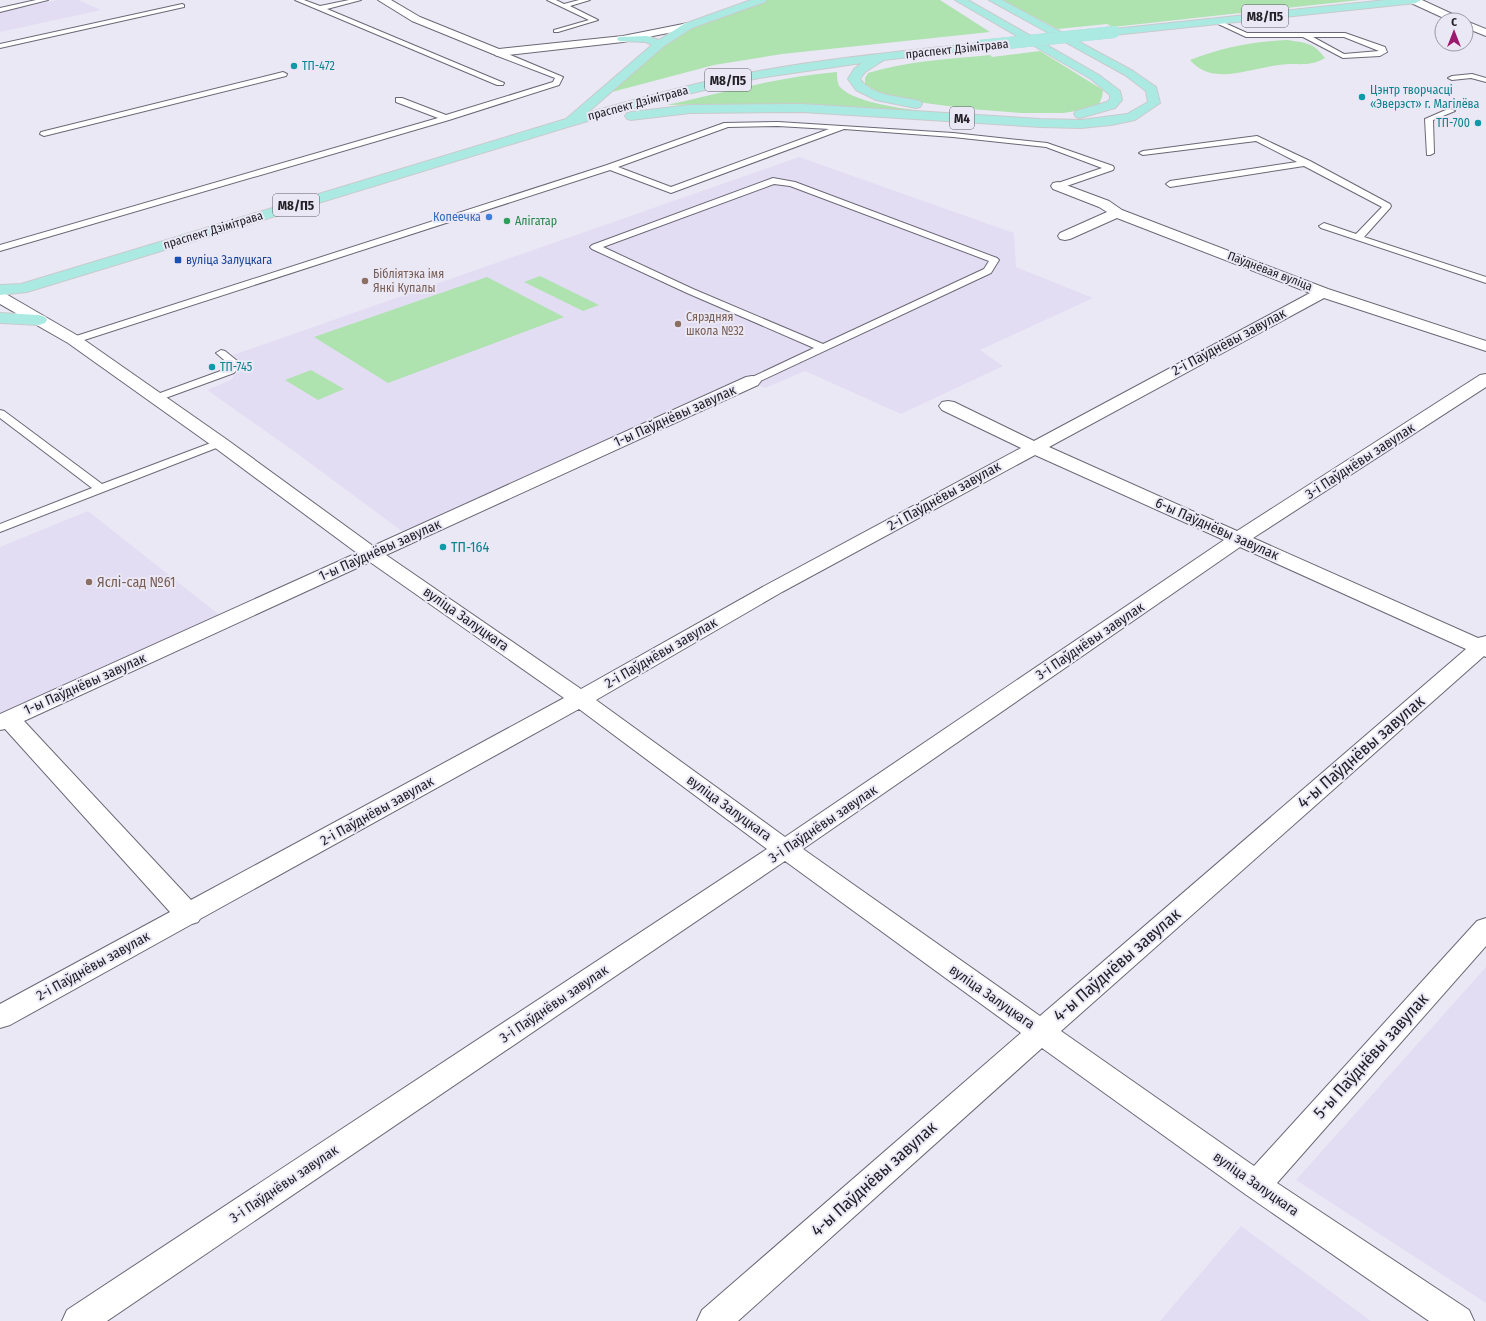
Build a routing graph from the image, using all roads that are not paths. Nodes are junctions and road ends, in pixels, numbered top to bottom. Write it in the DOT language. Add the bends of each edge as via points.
graph roads {
  1 [pos="44,0"];
  2 [pos="298,0"];
  3 [pos="358,0"];
  4 [pos="383,0"];
  5 [pos="550,0"];
  6 [pos="587,0"];
  7 [pos="761,0"];
  8 [pos="960,0"];
  9 [pos="994,0"];
  10 [pos="1413,0"];
  11 [pos="1416,0"];
  12 [pos="182,6"];
  13 [pos="564,6"];
  14 [pos="320,8"];
  15 [pos="1011,9"];
  16 [pos="0,10"];
  17 [pos="1439,12"];
  18 [pos="982,13"];
  19 [pos="1216,21"];
  20 [pos="688,26"];
  21 [pos="1474,28"];
  22 [pos="556,31"];
  23 [pos="1486,33"];
  24 [pos="1306,36"];
  25 [pos="623,39"];
  26 [pos="660,44"];
  27 [pos="0,46"];
  28 [pos="498,52"];
  29 [pos="889,56"];
  30 [pos="283,74"];
  31 [pos="1452,78"];
  32 [pos="1486,80"];
  33 [pos="500,83"];
  34 [pos="399,100"];
  35 [pos="1451,111"];
  36 [pos="446,118"];
  37 [pos="570,122"];
  38 [pos="843,127"];
  39 [pos="44,134"];
  40 [pos="1143,153"];
  41 [pos="1430,153"];
  42 [pos="1307,163"];
  43 [pos="610,167"];
  44 [pos="1170,184"];
  45 [pos="1058,186"];
  46 [pos="1118,213"];
  47 [pos="1324,226"];
  48 [pos="1065,236"];
  49 [pos="1358,238"];
  50 [pos="0,248"];
  51 [pos="1486,280"];
  52 [pos="1323,292"];
  53 [pos="1,297"];
  54 [pos="0,318"];
  55 [pos="39,320"];
  56 [pos="74,340"];
  57 [pos="1486,346"];
  58 [pos="823,348"];
  59 [pos="221,353"];
  60 [pos="1486,379"];
  61 [pos="752,381"];
  62 [pos="156,398"];
  63 [pos="948,406"];
  64 [pos="0,413"];
  65 [pos="220,443"];
  66 [pos="1033,447"];
  67 [pos="100,489"];
  68 [pos="0,528"];
  69 [pos="1239,539"];
  70 [pos="371,554"];
  71 [pos="1484,647"];
  72 [pos="580,699"];
  73 [pos="4,721"];
  74 [pos="785,849"];
  75 [pos="189,915"];
  76 [pos="1486,928"];
  77 [pos="0,1017"];
  78 [pos="1041,1032"];
  79 [pos="1256,1185"];
  80 [pos="79,1321"];
  81 [pos="714,1321"];
  82 [pos="1457,1321"];
  1 -- 16 [label="lane"];
  2 -- 14 [label="lane"];
  3 -- 14 [label="lane"];
  4 -- 28 [label="street" via="416,19"];
  5 -- 13 [label="lane"];
  6 -- 13 [label="lane"];
  7 -- 20 [label="main road"];
  8 -- 18 [label="main road, М4"];
  9 -- 15 [label="main road, М4"];
  10 -- 11 [label="main road, праспект Дзімітрава / М8/П5"];
  10 -- 17 [label="street"];
  10 -- 19 [label="main road, праспект Дзімітрава / М8/П5"];
  12 -- 27 [label="lane"];
  13 -- 22 [label="lane" via="595,20"];
  14 -- 33 [label="lane"];
  15 -- 18 [label="main road"];
  15 -- 37 [label="main road, М4" via="1129,73 1152,90 1154,103 1131,117 1081,124 802,108 690,109"];
  18 -- 29 [label="main road, М4" via="1095,77 1116,94 1116,100 1111,105 1086,114 1027,115 937,107 880,97 860,87 854,79 856,73 868,64"];
  19 -- 24 [label="lane" via="1246,35"];
  19 -- 29 [label="main road, праспект Дзімітрава / М8/П5, bridge"];
  20 -- 25 [label="street"];
  20 -- 26 [label="main road"];
  21 -- 23 [label="street"];
  24 -- 24 [label="lane" via="1345,35 1382,49 1383,52 1343,56"];
  25 -- 26 [label="main road" via="647,39"];
  25 -- 28 [label="street"];
  26 -- 37 [label="main road"];
  28 -- 36 [label="lane" via="559,77 556,83"];
  29 -- 37 [label="main road, праспект Дзімітрава / М8/П5" via="796,68 721,82"];
  30 -- 39 [label="lane"];
  31 -- 32 [label="lane" via="1472,76"];
  34 -- 36 [label="lane"];
  35 -- 41 [label="lane" via="1429,119"];
  36 -- 50 [label="lane"];
  37 -- 53 [label="main road, праспект Дзімітрава / М8/П5"];
  38 -- 43 [label="lane" via="778,124 727,126"];
  38 -- 43 [label="lane" via="671,190"];
  38 -- 45 [label="lane" via="1046,145 1110,168"];
  40 -- 42 [label="lane" via="1257,138"];
  42 -- 44 [label="lane"];
  42 -- 49 [label="lane" via="1387,206"];
  43 -- 56 [label="lane"];
  45 -- 46 [label="street, Паўднёвая вуліца" via="1104,204"];
  46 -- 48 [label="street"];
  46 -- 52 [label="street, Паўднёвая вуліца"];
  47 -- 49 [label="lane"];
  49 -- 51 [label="lane"];
  52 -- 57 [label="street, Паўднёвая вуліца"];
  52 -- 66 [label="street, 2-і Паўднёвы завулак"];
  53 -- 55 [label="street, вуліца Залуцкага"];
  54 -- 55 [label="main road"];
  55 -- 56 [label="street, вуліца Залуцкага"];
  56 -- 62 [label="street, вуліца Залуцкага"];
  58 -- 58 [label="lane" via="988,271 994,260 792,184 773,181 595,247"];
  58 -- 61 [label="lane"];
  59 -- 62 [label="lane" via="236,364 230,371"];
  60 -- 69 [label="street, 3-і Паўднёвы завулак"];
  61 -- 70 [label="street, 1-ы Паўднёвы завулак"];
  62 -- 65 [label="street, вуліца Залуцкага"];
  63 -- 66 [label="street, 6-ы Паўднёвы завулак"];
  64 -- 67 [label="lane"];
  65 -- 67 [label="lane"];
  65 -- 70 [label="street, вуліца Залуцкага"];
  66 -- 69 [label="street, 6-ы Паўднёвы завулак"];
  66 -- 72 [label="street, 2-і Паўднёвы завулак" via="775,588"];
  67 -- 68 [label="lane"];
  69 -- 71 [label="street, 6-ы Паўднёвы завулак"];
  69 -- 74 [label="street, 3-і Паўднёвы завулак"];
  70 -- 72 [label="street, вуліца Залуцкага"];
  70 -- 73 [label="street, 1-ы Паўднёвы завулак"];
  71 -- 78 [label="street, 4-ы Паўднёвы завулак"];
  72 -- 74 [label="street, вуліца Залуцкага"];
  72 -- 75 [label="street, 2-і Паўднёвы завулак"];
  73 -- 75 [label="street, 1-ы Паўднёвы завулак"];
  74 -- 78 [label="street, вуліца Залуцкага"];
  74 -- 80 [label="street, 3-і Паўднёвы завулак"];
  75 -- 77 [label="street, 2-і Паўднёвы завулак"];
  76 -- 79 [label="street, 5-ы Паўднёвы завулак"];
  78 -- 79 [label="street, вуліца Залуцкага"];
  78 -- 81 [label="street, 4-ы Паўднёвы завулак"];
  79 -- 82 [label="street, вуліца Залуцкага"];
}
